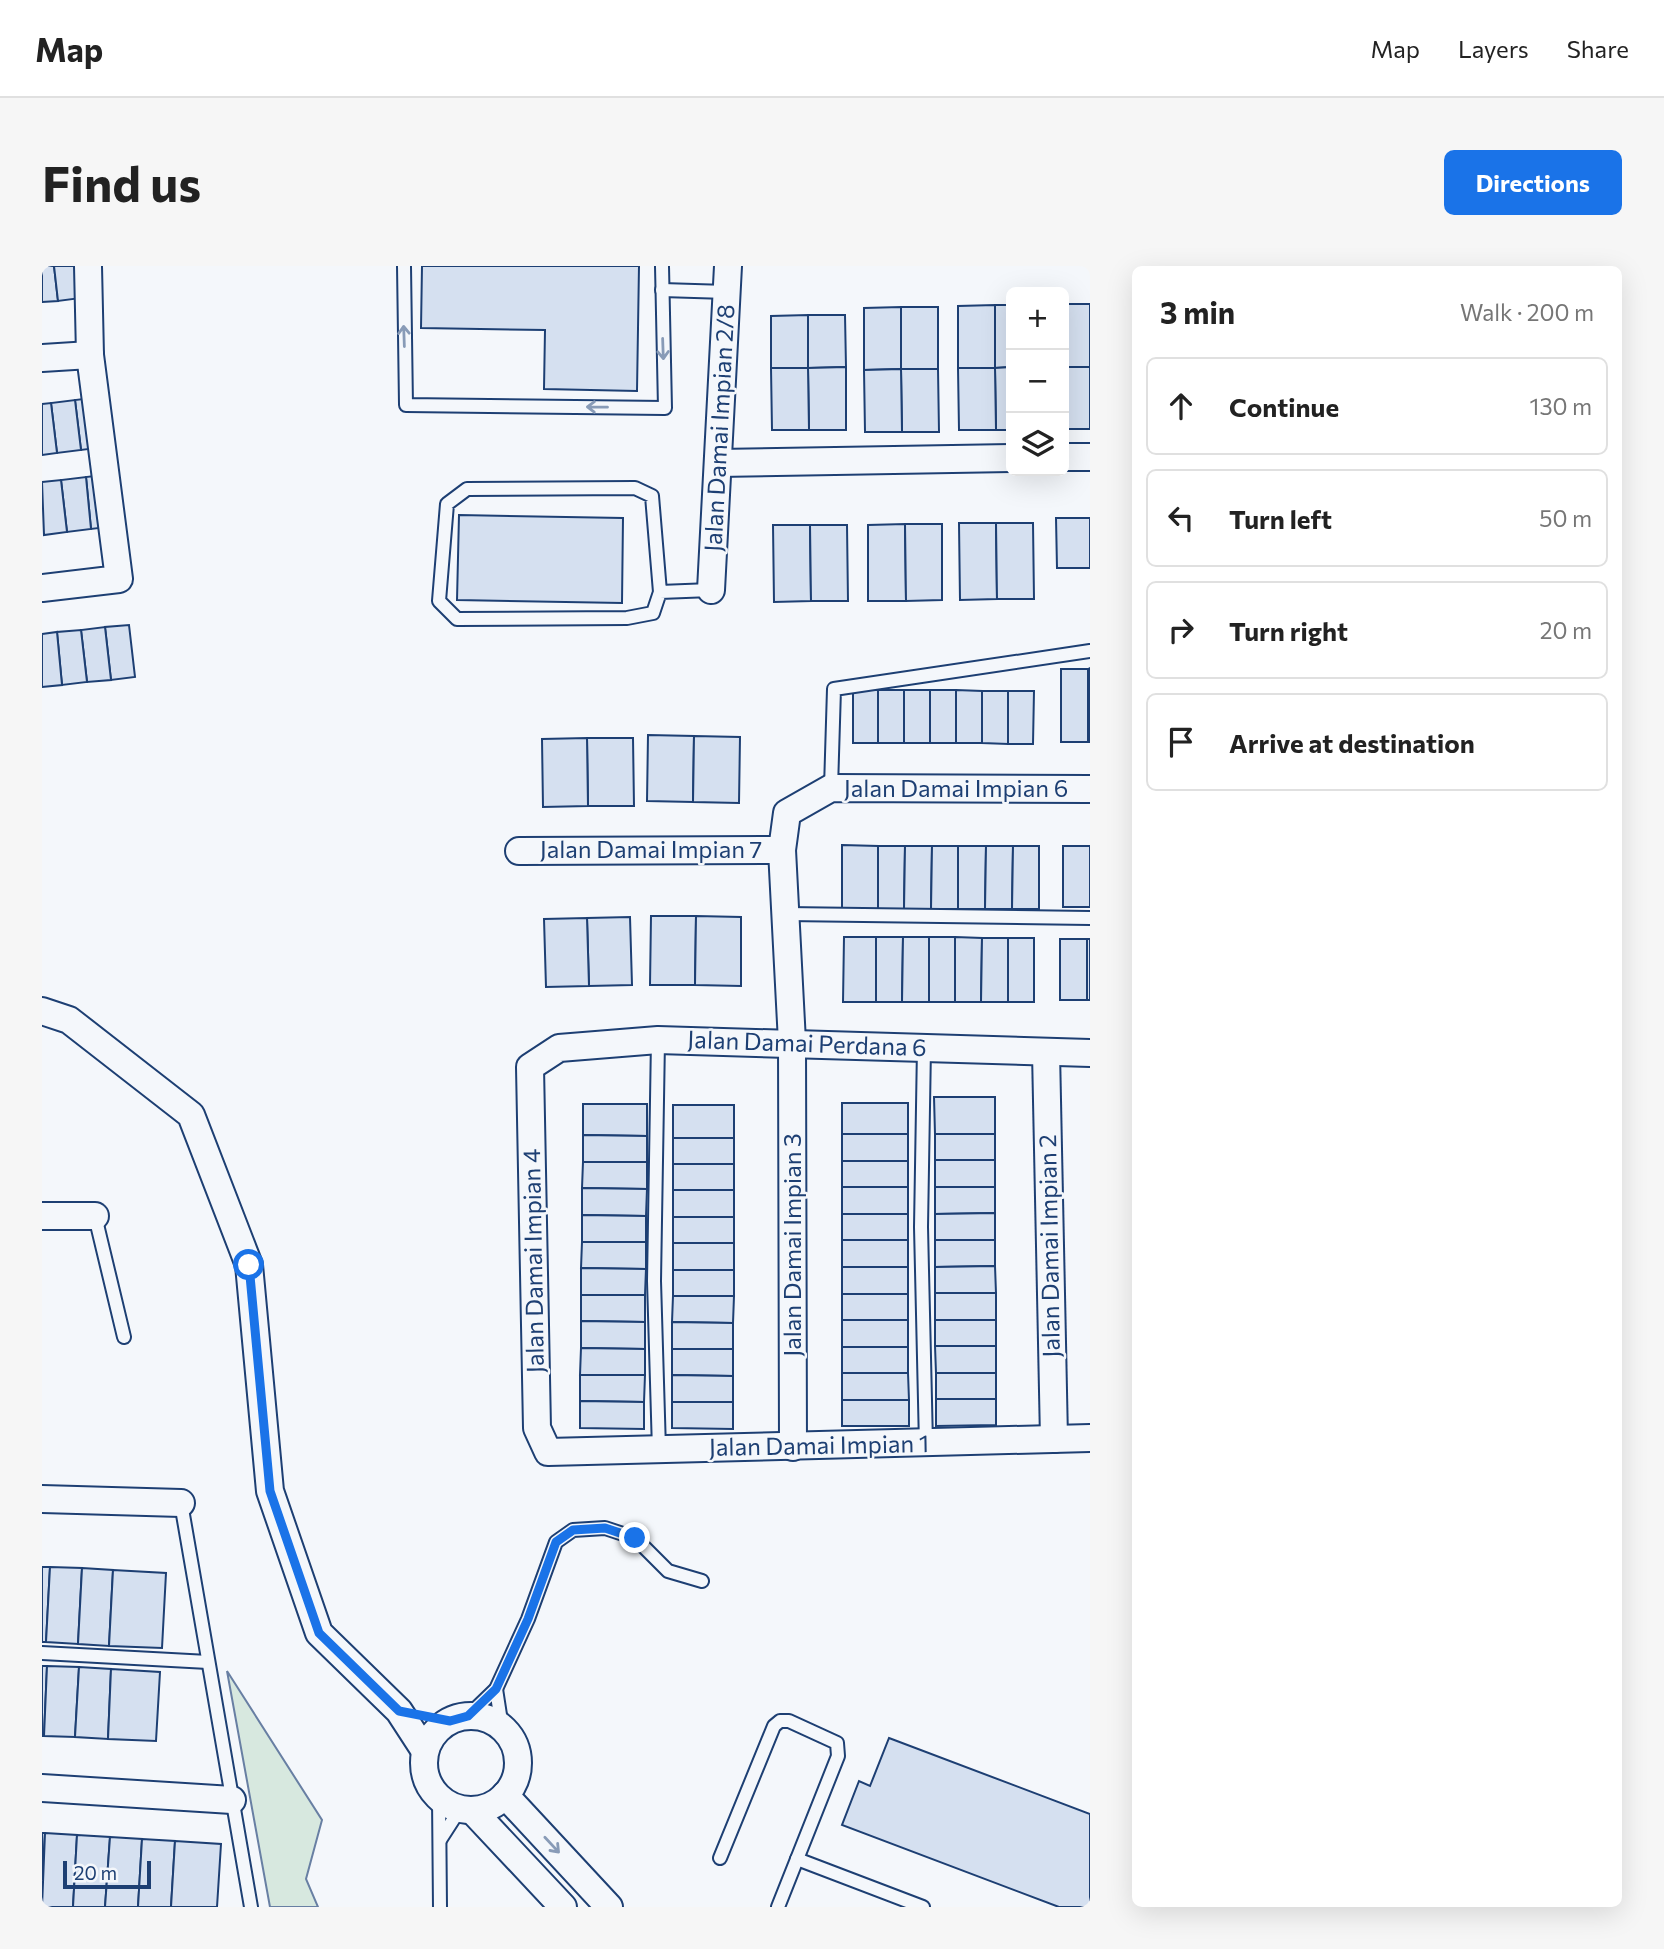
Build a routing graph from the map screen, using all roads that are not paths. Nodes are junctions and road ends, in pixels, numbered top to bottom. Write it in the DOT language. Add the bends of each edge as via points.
graph roads {
  1 [pos="88,266"];
  2 [pos="404,266"];
  3 [pos="662,266"];
  4 [pos="728,266"];
  5 [pos="662,290"];
  6 [pos="727,292"];
  7 [pos="90,355"];
  8 [pos="42,358"];
  9 [pos="1069,457"];
  10 [pos="1090,457"];
  11 [pos="1006,458"];
  12 [pos="718,463"];
  13 [pos="42,588"];
  14 [pos="711,590"];
  15 [pos="660,592"];
  16 [pos="1090,651"];
  17 [pos="831,788"];
  18 [pos="1090,789"];
  19 [pos="787,813"];
  20 [pos="782,850"];
  21 [pos="519,851"];
  22 [pos="786,914"];
  23 [pos="1090,918"];
  24 [pos="42,1012"];
  25 [pos="658,1040"];
  26 [pos="792,1042"];
  27 [pos="924,1046"];
  28 [pos="1046,1052"];
  29 [pos="1090,1053"];
  30 [pos="530,1067"];
  31 [pos="42,1216"];
  32 [pos="95,1216"];
  33 [pos="124,1337"];
  34 [pos="1090,1438"];
  35 [pos="1054,1439"];
  36 [pos="926,1444"];
  37 [pos="793,1447"];
  38 [pos="659,1450"];
  39 [pos="548,1452"];
  40 [pos="42,1499"];
  41 [pos="181,1503"];
  42 [pos="702,1581"];
  43 [pos="42,1653"];
  44 [pos="208,1662"];
  45 [pos="496,1689"];
  46 [pos="399,1711"];
  47 [pos="459,1718"];
  48 [pos="502,1728"];
  49 [pos="425,1751"];
  50 [pos="42,1788"];
  51 [pos="505,1795"];
  52 [pos="232,1800"];
  53 [pos="457,1806"];
  54 [pos="440,1840"];
  55 [pos="720,1858"];
  56 [pos="797,1859"];
  57 [pos="251,1907"];
  58 [pos="440,1907"];
  59 [pos="563,1907"];
  60 [pos="609,1907"];
  61 [pos="778,1907"];
  62 [pos="923,1907"];
  1 -- 7 [label="street"];
  5 -- 2 [label="lane, one-way" via="665,408 406,405"];
  3 -- 5 [label="lane"];
  4 -- 6 [label="street, Jalan Damai Impian 2/8"];
  5 -- 6 [label="lane"];
  6 -- 12 [label="street, Jalan Damai Impian 2/8"];
  7 -- 8 [label="street"];
  7 -- 13 [label="street" via="119,579"];
  9 -- 10 [label="street"];
  11 -- 12 [label="street"];
  12 -- 14 [label="street, Jalan Damai Impian 2/8"];
  14 -- 15 [label="lane"];
  15 -- 15 [label="lane" via="653,613 627,618 457,619 439,601 447,504 467,489 635,488 653,496"];
  16 -- 17 [label="lane" via="834,689"];
  17 -- 18 [label="street, Jalan Damai Impian 6"];
  17 -- 19 [label="street, Jalan Damai Impian 6"];
  19 -- 20 [label="street, Jalan Damai Impian 3"];
  20 -- 21 [label="street, Jalan Damai Impian 7"];
  20 -- 22 [label="street, Jalan Damai Impian 3"];
  22 -- 23 [label="lane"];
  22 -- 26 [label="street, Jalan Damai Impian 3"];
  24 -- 46 [label="street" via="69,1020 191,1115 249,1265 270,1491 319,1633"];
  25 -- 26 [label="street, Jalan Damai Perdana 6"];
  25 -- 30 [label="street, Jalan Damai Perdana 6" via="559,1048"];
  25 -- 38 [label="lane" via="654,1280"];
  26 -- 27 [label="street, Jalan Damai Perdana 6"];
  26 -- 37 [label="street, Jalan Damai Impian 3"];
  27 -- 28 [label="street, Jalan Damai Perdana 6"];
  27 -- 36 [label="lane" via="921,1227"];
  28 -- 29 [label="street, Jalan Damai Perdana 6"];
  28 -- 35 [label="street, Jalan Damai Impian 2"];
  30 -- 39 [label="street, Jalan Damai Impian 4" via="537,1428"];
  31 -- 32 [label="street"];
  32 -- 33 [label="lane"];
  34 -- 35 [label="street, Jalan Damai Impian 1"];
  35 -- 36 [label="street, Jalan Damai Impian 1"];
  36 -- 37 [label="street, Jalan Damai Impian 1"];
  37 -- 38 [label="street, Jalan Damai Impian 1"];
  38 -- 39 [label="street, Jalan Damai Impian 1"];
  40 -- 41 [label="street"];
  41 -- 44 [label="lane"];
  42 -- 45 [label="lane" via="668,1571 635,1538 605,1528 573,1530 556,1542"];
  43 -- 44 [label="lane"];
  44 -- 52 [label="lane"];
  45 -- 47 [label="lane"];
  45 -- 48 [label="lane"];
  46 -- 47 [label="street"];
  46 -- 49 [label="street"];
  47 -- 48 [label="street" via="492,1721"];
  47 -- 49 [label="street" via="439,1728"];
  48 -- 51 [label="street" via="517,1753 514,1783"];
  49 -- 53 [label="street" via="425,1776"];
  50 -- 52 [label="street"];
  51 -- 53 [label="street" via="485,1808"];
  51 -- 60 [label="street, one-way"];
  52 -- 57 [label="lane"];
  53 -- 54 [label="lane"];
  53 -- 54 [label="lane"];
  53 -- 59 [label="street"];
  54 -- 58 [label="lane"];
  55 -- 56 [label="lane" via="774,1726 789,1721 837,1743 838,1756"];
  56 -- 61 [label="lane"];
  56 -- 62 [label="lane"];
}
